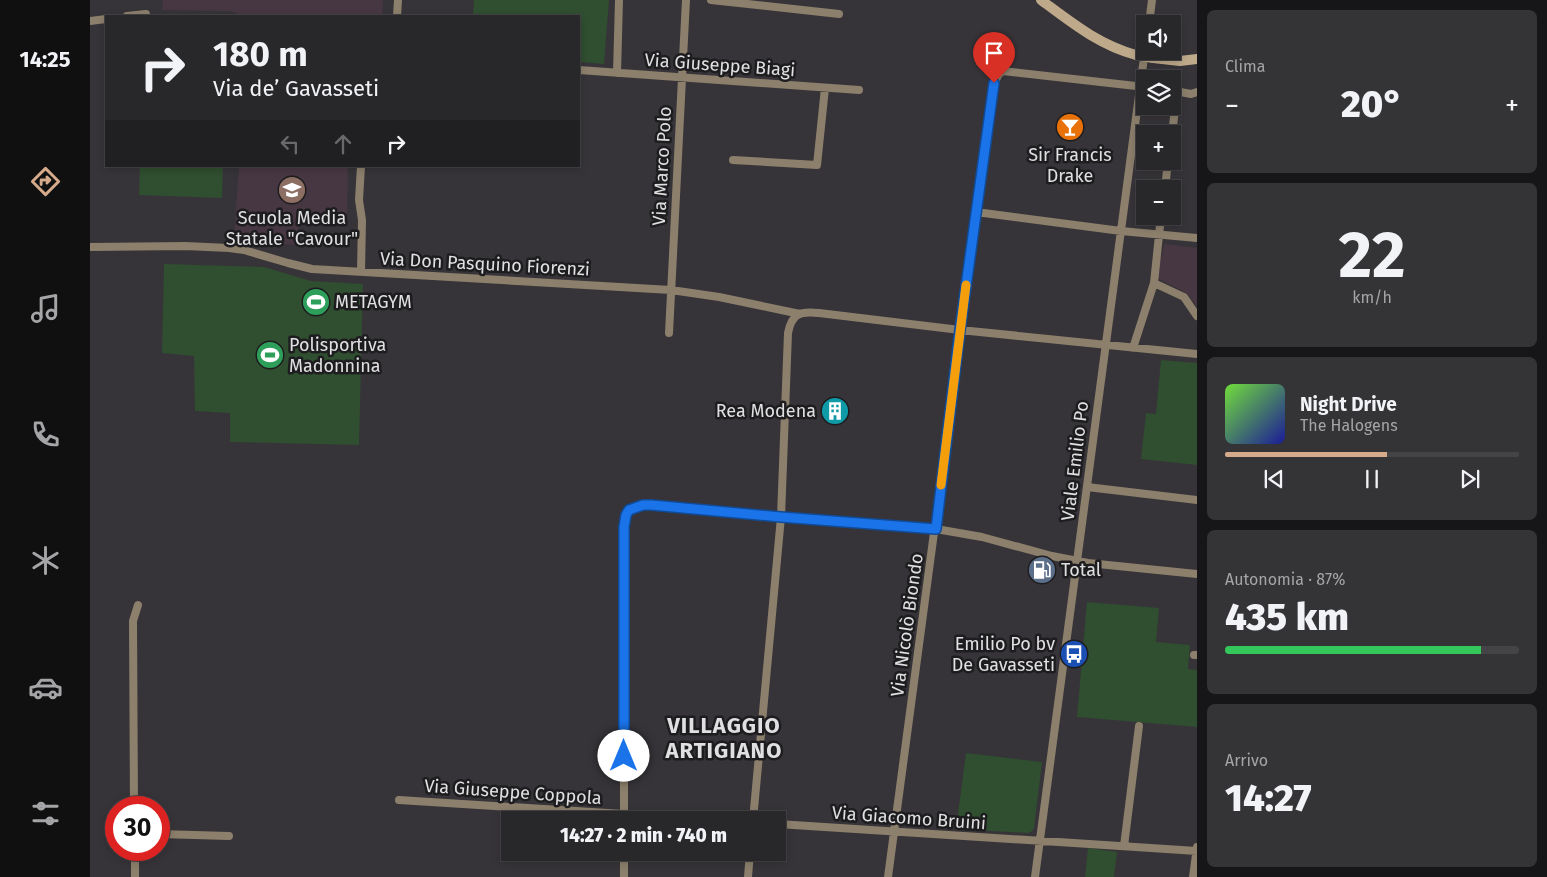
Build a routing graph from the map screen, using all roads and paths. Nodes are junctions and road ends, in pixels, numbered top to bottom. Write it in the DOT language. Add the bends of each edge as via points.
graph roads {
  1 [pos="398,0"];
  2 [pos="619,0"];
  3 [pos="686,0"];
  4 [pos="711,0"];
  5 [pos="1152,0"];
  6 [pos="1045,3"];
  7 [pos="146,14"];
  8 [pos="839,14"];
  9 [pos="136,15"];
  10 [pos="397,15"];
  11 [pos="1150,15"];
  12 [pos="105,19"];
  13 [pos="90,21"];
  14 [pos="1136,52"];
  15 [pos="1171,60"];
  16 [pos="1197,60"];
  17 [pos="580,70"];
  18 [pos="617,72"];
  19 [pos="682,78"];
  20 [pos="1136,85"];
  21 [pos="825,88"];
  22 [pos="859,90"];
  23 [pos="1197,92"];
  24 [pos="1181,93"];
  25 [pos="1138,115"];
  26 [pos="733,160"];
  27 [pos="361,167"];
  28 [pos="976,212"];
  29 [pos="1160,225"];
  30 [pos="1121,231"];
  31 [pos="1159,235"];
  32 [pos="1197,238"];
  33 [pos="90,247"];
  34 [pos="362,272"];
  35 [pos="1154,283"];
  36 [pos="671,290"];
  37 [pos="800,314"];
  38 [pos="1197,316"];
  39 [pos="960,330"];
  40 [pos="668,333"];
  41 [pos="1105,345"];
  42 [pos="1133,348"];
  43 [pos="1197,354"];
  44 [pos="1087,487"];
  45 [pos="1197,500"];
  46 [pos="781,517"];
  47 [pos="936,529"];
  48 [pos="1077,561"];
  49 [pos="1197,574"];
  50 [pos="138,605"];
  51 [pos="1139,726"];
  52 [pos="134,796"];
  53 [pos="399,800"];
  54 [pos="545,811"];
  55 [pos="624,811"];
  56 [pos="753,811"];
  57 [pos="786,825"];
  58 [pos="894,832"];
  59 [pos="170,834"];
  60 [pos="229,836"];
  61 [pos="1039,841"];
  62 [pos="1124,846"];
  63 [pos="1197,847"];
  64 [pos="1197,851"];
  65 [pos="135,861"];
  66 [pos="624,861"];
  67 [pos="749,861"];
  68 [pos="136,877"];
  69 [pos="624,877"];
  70 [pos="748,877"];
  71 [pos="888,877"];
  72 [pos="1035,877"];
  73 [pos="1193,877"];
  1 -- 10 [label="street"];
  2 -- 18 [label="street"];
  3 -- 19 [label="street, Via Marco Polo"];
  4 -- 8 [label="street"];
  5 -- 11 [label="street"];
  6 -- 14 [label="main road" via="1101,42 1120,50"];
  7 -- 9 [label="street"];
  12 -- 13 [label="street"];
  15 -- 16 [label="main road, bridge"];
  17 -- 18 [label="street, Via Giuseppe Biagi"];
  18 -- 19 [label="street, Via Giuseppe Biagi"];
  19 -- 21 [label="street, Via Giuseppe Biagi"];
  19 -- 36 [label="street, Via Marco Polo"];
  20 -- 28 [label="street, Via Nicolò Biondo" via="1003,71 999,74 994,83"];
  21 -- 22 [label="street, Via Giuseppe Biagi"];
  21 -- 26 [label="street" via="818,165"];
  23 -- 24 [label="street"];
  25 -- 30 [label="street, Viale Emilio Po"];
  27 -- 34 [label="street"];
  28 -- 30 [label="street"];
  28 -- 39 [label="street, Via Nicolò Biondo"];
  29 -- 31 [label="street"];
  30 -- 31 [label="street"];
  30 -- 41 [label="street, Viale Emilio Po"];
  31 -- 32 [label="street"];
  31 -- 35 [label="street"];
  33 -- 34 [label="street, Via Don Pasquino Fiorenzi" via="229,248 312,268"];
  34 -- 36 [label="street, Via Don Pasquino Fiorenzi"];
  35 -- 38 [label="street" via="1184,297"];
  35 -- 42 [label="street"];
  36 -- 37 [label="street, Via Don Pasquino Fiorenzi"];
  36 -- 40 [label="street, Via Marco Polo"];
  37 -- 39 [label="street, Via Don Pasquino Fiorenzi" via="819,313"];
  37 -- 46 [label="street" via="790,323 788,333"];
  39 -- 41 [label="street, Via Don Pasquino Fiorenzi"];
  39 -- 47 [label="street, Via Nicolò Biondo"];
  41 -- 42 [label="street, Via Don Pasquino Fiorenzi"];
  41 -- 44 [label="street, Viale Emilio Po"];
  42 -- 43 [label="street, Via Don Pasquino Fiorenzi"];
  44 -- 45 [label="street"];
  44 -- 48 [label="street, Viale Emilio Po"];
  46 -- 47 [label="street"];
  46 -- 55 [label="street" via="651,505 629,510 626,515"];
  46 -- 56 [label="street"];
  47 -- 48 [label="street"];
  47 -- 58 [label="street, Via Nicolò Biondo"];
  48 -- 49 [label="street"];
  48 -- 61 [label="street, Viale Emilio Po"];
  50 -- 52 [label="street" via="134,621"];
  51 -- 62 [label="street"];
  53 -- 54 [label="street, Via Giuseppe Coppola"];
  57 -- 58 [label="street, Via Giacomo Bruini"];
  58 -- 61 [label="street, Via Giacomo Bruini"];
  58 -- 71 [label="street, Via Nicolò Biondo"];
  59 -- 60 [label="street"];
  61 -- 62 [label="street, Via Giacomo Bruini"];
  61 -- 72 [label="street, Viale Emilio Po"];
  62 -- 64 [label="street, Via Giacomo Bruini"];
  63 -- 64 [label="street"];
  64 -- 73 [label="street"];
  65 -- 68 [label="street"];
  66 -- 69 [label="street"];
  67 -- 70 [label="street"];
}
